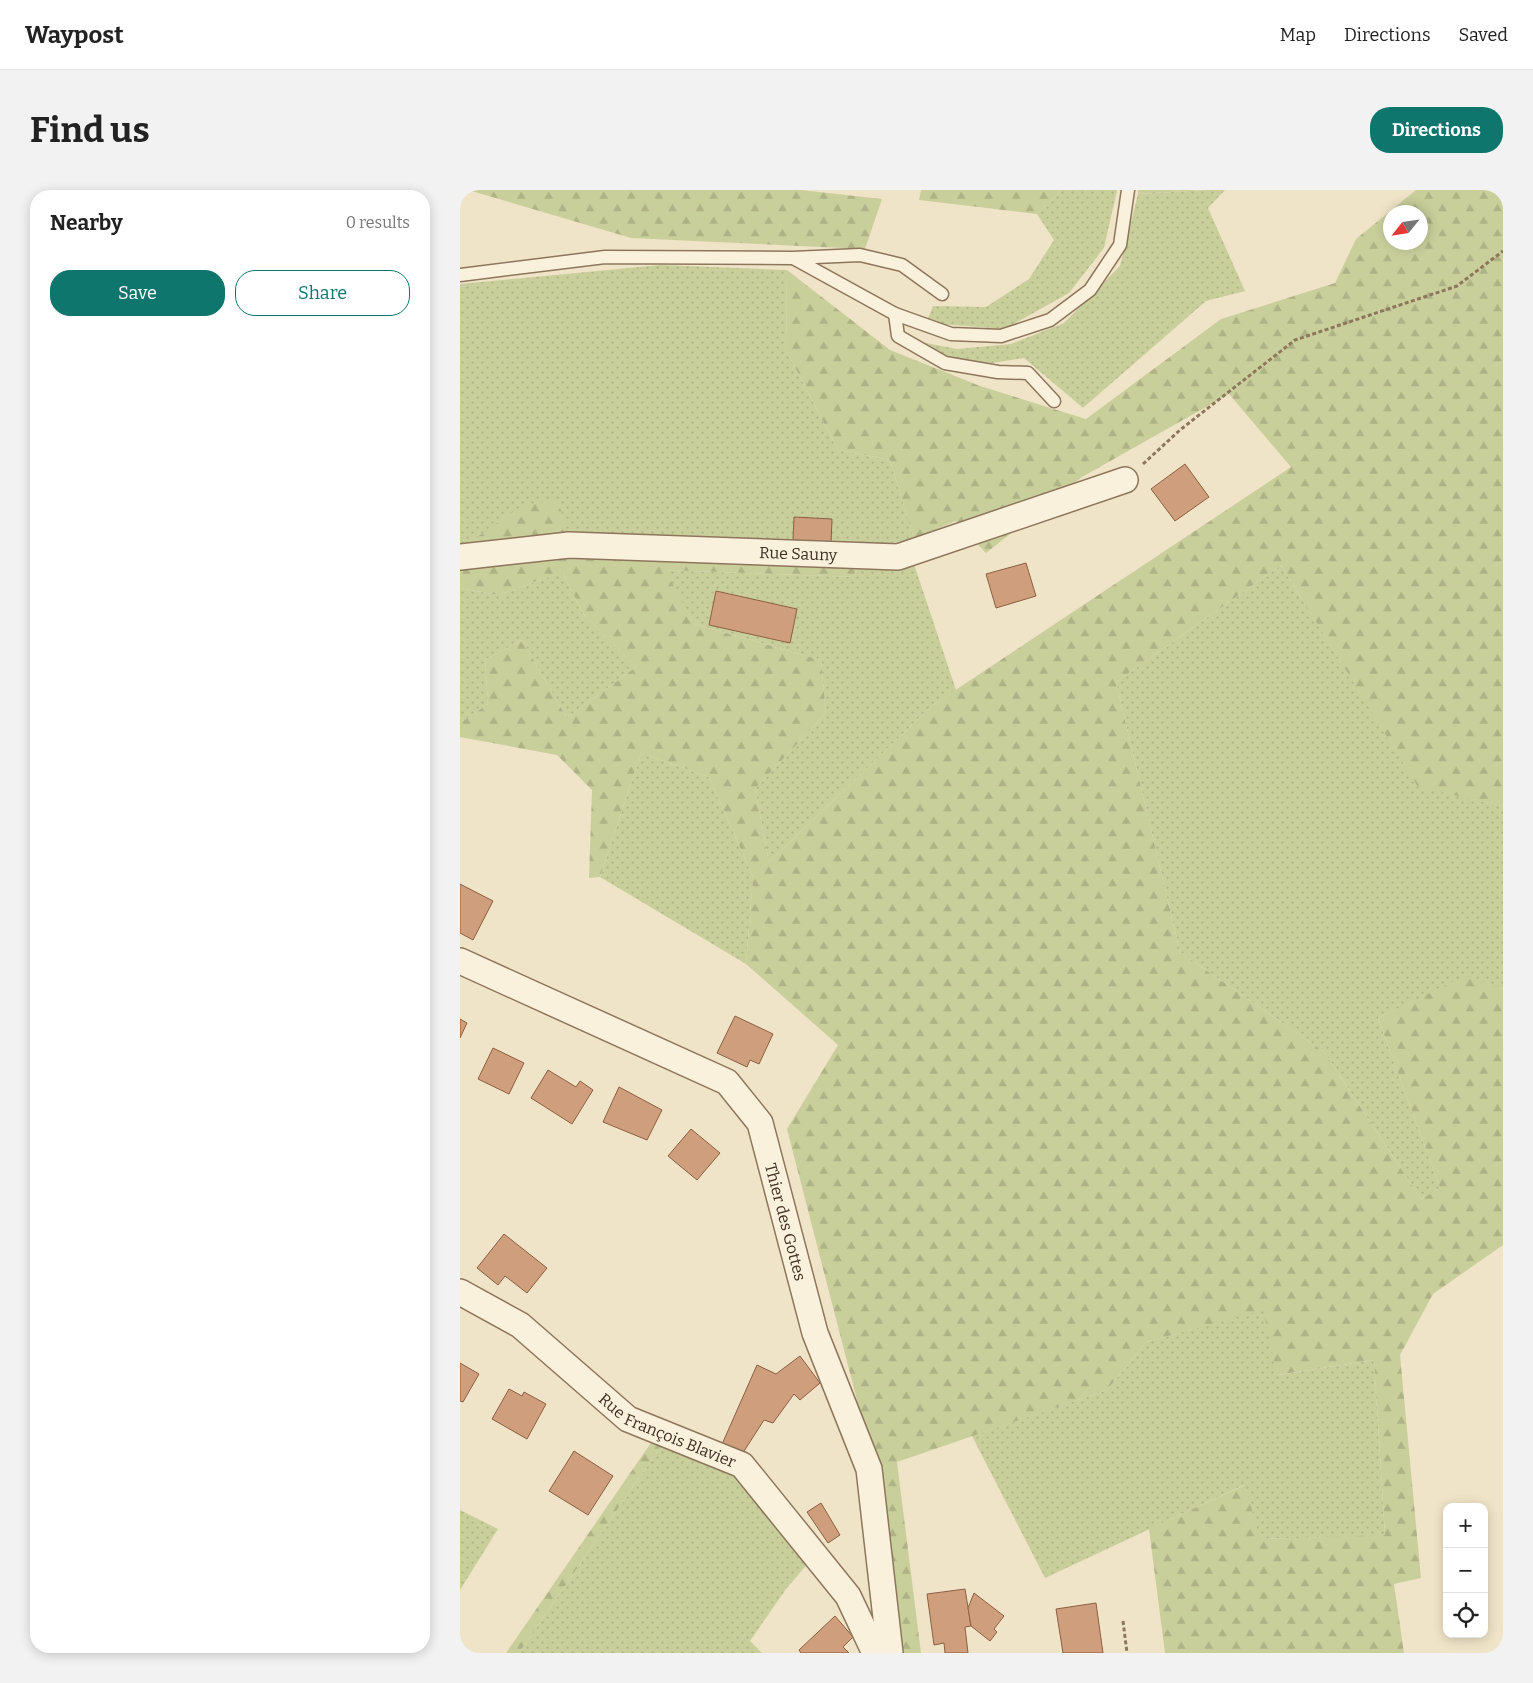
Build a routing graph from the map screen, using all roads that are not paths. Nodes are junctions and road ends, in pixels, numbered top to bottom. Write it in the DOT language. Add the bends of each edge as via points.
graph roads {
  1 [pos="1128,190"];
  2 [pos="793,258"];
  3 [pos="460,275"];
  4 [pos="942,294"];
  5 [pos="896,314"];
  6 [pos="1054,401"];
  7 [pos="1125,480"];
  8 [pos="460,557"];
  9 [pos="460,961"];
  10 [pos="460,1292"];
  11 [pos="875,1653"];
  12 [pos="890,1653"];
  1 -- 5 [label="lane" via="1120,245 1090,290 1050,320 1001,336 968,335 951,334"];
  2 -- 3 [label="lane" via="605,257"];
  2 -- 4 [label="lane" via="860,255 902,265"];
  2 -- 5 [label="lane"];
  5 -- 6 [label="lane" via="898,336 945,363 998,372 1028,373"];
  7 -- 8 [label="street, Rue Sauny" via="898,557 569,545"];
  9 -- 12 [label="street, Thier des Gottes" via="727,1082 760,1123 815,1334 869,1469"];
  10 -- 11 [label="street, Rue François Blavier" via="520,1324 628,1419 742,1465 848,1596"];
}
